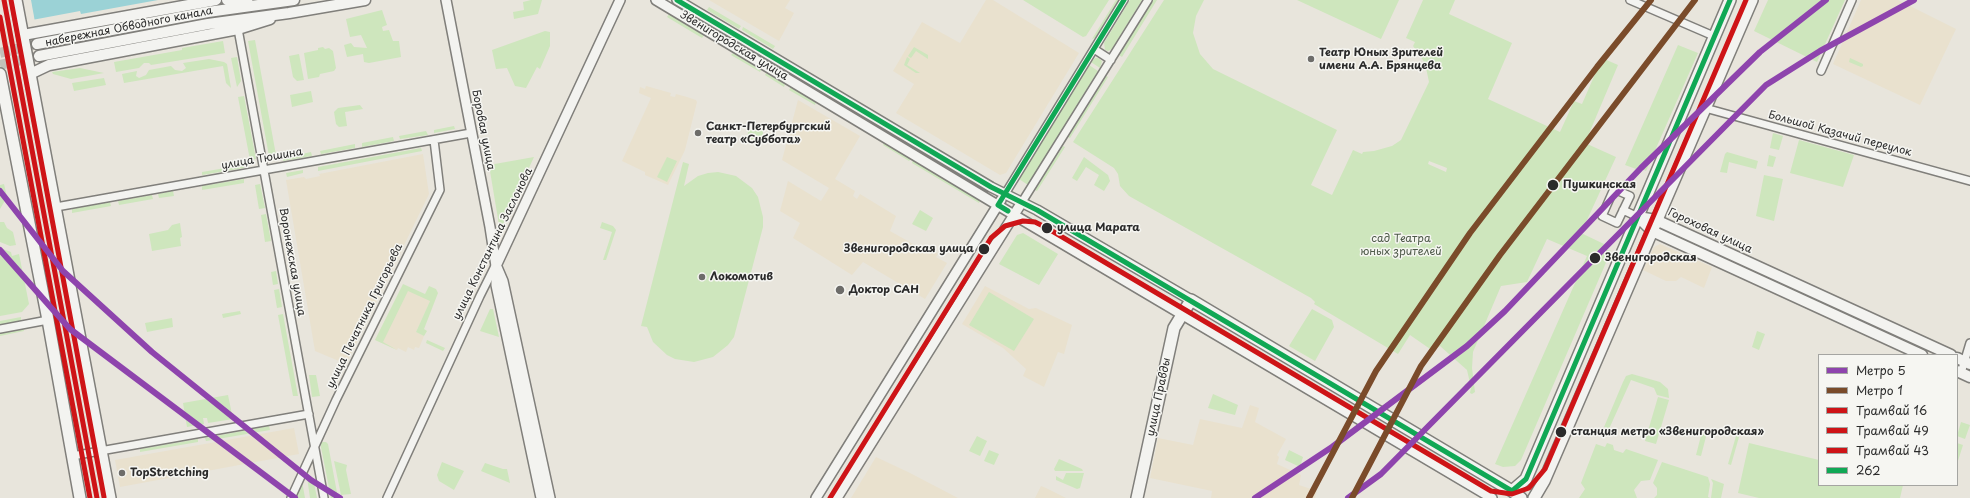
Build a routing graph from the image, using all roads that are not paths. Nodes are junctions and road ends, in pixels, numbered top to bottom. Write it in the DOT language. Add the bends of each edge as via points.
graph roads {
  1 [pos="16,0"];
  2 [pos="216,0"];
  3 [pos="226,0"];
  4 [pos="294,0"];
  5 [pos="365,0"];
  6 [pos="446,0"];
  7 [pos="620,0"];
  8 [pos="656,0"];
  9 [pos="677,0"];
  10 [pos="1124,0"];
  11 [pos="1148,0"];
  12 [pos="1630,0"];
  13 [pos="1730,0"];
  14 [pos="1752,0"];
  15 [pos="1852,0"];
  16 [pos="260,5"];
  17 [pos="289,14"];
  18 [pos="238,29"];
  19 [pos="22,31"];
  20 [pos="1716,37"];
  21 [pos="37,44"];
  22 [pos="1094,49"];
  23 [pos="39,56"];
  24 [pos="1111,60"];
  25 [pos="1821,71"];
  26 [pos="30,74"];
  27 [pos="0,78"];
  28 [pos="1705,108"];
  29 [pos="471,133"];
  30 [pos="434,140"];
  31 [pos="264,170"];
  32 [pos="1970,181"];
  33 [pos="1005,194"];
  34 [pos="1022,202"];
  35 [pos="998,205"];
  36 [pos="56,207"];
  37 [pos="1623,210"];
  38 [pos="1014,215"];
  39 [pos="1638,216"];
  40 [pos="1656,220"];
  41 [pos="1652,231"];
  42 [pos="496,266"];
  43 [pos="1191,300"];
  44 [pos="1182,314"];
  45 [pos="48,320"];
  46 [pos="0,329"];
  47 [pos="1970,344"];
  48 [pos="1920,354"];
  49 [pos="1949,354"];
  50 [pos="1964,361"];
  51 [pos="1963,374"];
  52 [pos="309,414"];
  53 [pos="314,446"];
  54 [pos="101,450"];
  55 [pos="72,456"];
  56 [pos="1526,479"];
  57 [pos="1512,491"];
  58 [pos="80,498"];
  59 [pos="110,498"];
  60 [pos="291,498"];
  61 [pos="324,498"];
  62 [pos="387,498"];
  63 [pos="547,498"];
  64 [pos="816,498"];
  65 [pos="837,498"];
  66 [pos="1137,498"];
  67 [pos="1492,498"];
  68 [pos="1521,498"];
  69 [pos="1534,498"];
  1 -- 19 [label="main road"];
  2 -- 19 [label="main road"];
  3 -- 16 [label="main road"];
  4 -- 16 [label="main road, набережная Обводного канала"];
  5 -- 17 [label="main road, набережная Обводного канала"];
  6 -- 29 [label="street, Боровая улица"];
  7 -- 42 [label="street, улица Константина Заслонова"];
  8 -- 35 [label="street, Звенигородская улица"];
  9 -- 33 [label="street, Звенигородская улица"];
  10 -- 22 [label="street"];
  11 -- 24 [label="street"];
  12 -- 20 [label="street"];
  13 -- 20 [label="main road"];
  14 -- 28 [label="main road"];
  15 -- 25 [label="street"];
  16 -- 21 [label="main road, набережная Обводного канала" via="208,12"];
  17 -- 18 [label="main road"];
  17 -- 23 [label="main road, набережная Обводного канала" via="208,24"];
  18 -- 26 [label="main road" via="49,65"];
  18 -- 31 [label="street, Воронежская улица"];
  19 -- 26 [label="main road"];
  20 -- 39 [label="main road"];
  22 -- 24 [label="street"];
  22 -- 33 [label="street"];
  24 -- 34 [label="street"];
  26 -- 36 [label="main road"];
  27 -- 45 [label="main road"];
  28 -- 32 [label="street, Большой Казачий переулок"];
  28 -- 40 [label="main road"];
  29 -- 30 [label="street, улица Тюшина"];
  29 -- 42 [label="street, Боровая улица"];
  30 -- 31 [label="street, улица Тюшина"];
  30 -- 53 [label="street, улица Печатника Григорьева" via="440,190"];
  31 -- 36 [label="street, улица Тюшина"];
  31 -- 52 [label="street, Воронежская улица"];
  33 -- 34 [label="street, Звенигородская улица"];
  33 -- 35 [label="street"];
  34 -- 38 [label="street"];
  34 -- 43 [label="street, Звенигородская улица"];
  35 -- 38 [label="street, Звенигородская улица"];
  35 -- 64 [label="street"];
  36 -- 54 [label="main road"];
  37 -- 37 [label="street" via="1630,196 1614,189 1602,216 1617,223"];
  37 -- 39 [label="street"];
  38 -- 44 [label="street, Звенигородская улица"];
  38 -- 65 [label="street"];
  39 -- 40 [label="main road, Гороховая улица"];
  39 -- 41 [label="main road"];
  39 -- 56 [label="main road"];
  40 -- 41 [label="main road"];
  40 -- 49 [label="main road, Гороховая улица"];
  41 -- 48 [label="main road"];
  41 -- 69 [label="main road" via="1547,474"];
  42 -- 62 [label="street, улица Константина Заслонова"];
  42 -- 63 [label="street, Боровая улица" via="504,281"];
  43 -- 44 [label="main road, улица Правды"];
  43 -- 57 [label="main road, Звенигородская улица"];
  44 -- 66 [label="main road, улица Правды" via="1174,328"];
  44 -- 67 [label="street, Звенигородская улица"];
  45 -- 46 [label="street"];
  45 -- 55 [label="main road"];
  47 -- 50 [label="street"];
  50 -- 51 [label="street"];
  52 -- 53 [label="street, Воронежская улица"];
  52 -- 54 [label="street"];
  53 -- 60 [label="street, улица Печатника Григорьева"];
  53 -- 61 [label="street, Воронежская улица"];
  54 -- 55 [label="street"];
  54 -- 59 [label="main road"];
  55 -- 58 [label="main road"];
  56 -- 57 [label="main road"];
  56 -- 68 [label="street"];
  57 -- 68 [label="main road, Звенигородская улица"];
}
